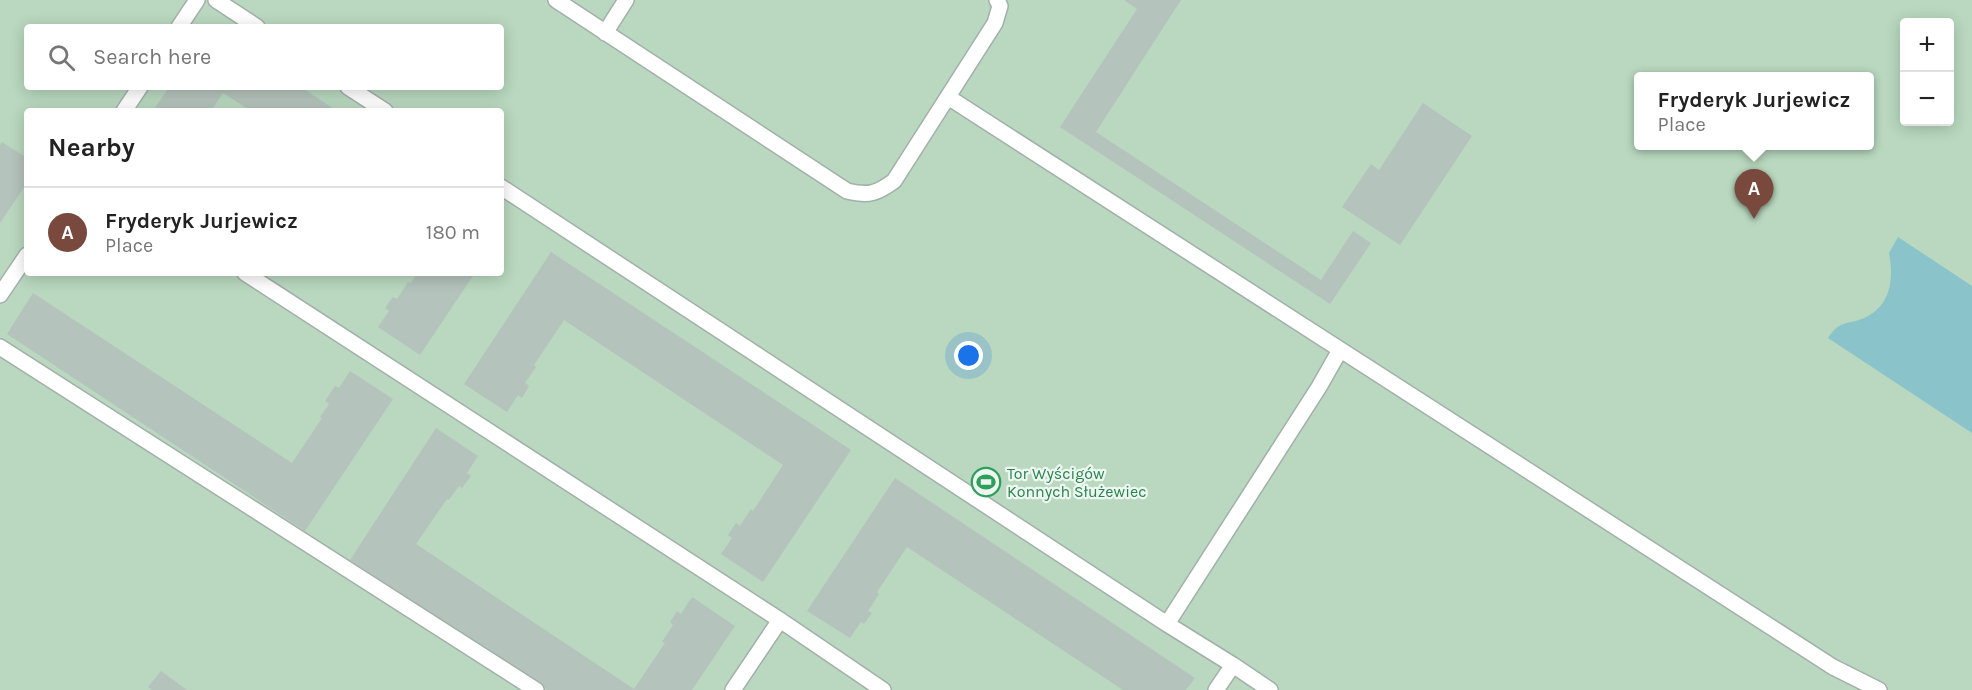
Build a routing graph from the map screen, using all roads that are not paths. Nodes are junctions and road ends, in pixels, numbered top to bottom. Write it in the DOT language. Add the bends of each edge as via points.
graph roads {
  1 [pos="197,0"];
  2 [pos="216,0"];
  3 [pos="556,0"];
  4 [pos="626,0"];
  5 [pos="998,0"];
  6 [pos="181,24"];
  7 [pos="252,24"];
  8 [pos="604,33"];
  9 [pos="138,90"];
  10 [pos="353,90"];
  11 [pos="948,97"];
  12 [pos="126,108"];
  13 [pos="380,108"];
  14 [pos="504,189"];
  15 [pos="24,259"];
  16 [pos="250,276"];
  17 [pos="0,295"];
  18 [pos="0,347"];
  19 [pos="1340,350"];
  20 [pos="780,620"];
  21 [pos="1167,624"];
  22 [pos="1233,665"];
  23 [pos="536,690"];
  24 [pos="733,690"];
  25 [pos="883,690"];
  26 [pos="1216,690"];
  27 [pos="1270,690"];
  28 [pos="1879,690"];
  1 -- 6 [label="lane"];
  2 -- 7 [label="lane"];
  3 -- 8 [label="lane"];
  4 -- 8 [label="lane"];
  5 -- 11 [label="lane" via="995,23"];
  8 -- 11 [label="lane" via="847,191 865,195 881,191 894,181"];
  9 -- 12 [label="lane"];
  10 -- 13 [label="lane"];
  11 -- 19 [label="lane"];
  14 -- 21 [label="lane"];
  15 -- 17 [label="lane"];
  16 -- 20 [label="lane"];
  18 -- 23 [label="lane"];
  19 -- 21 [label="lane"];
  19 -- 28 [label="lane" via="1833,668"];
  20 -- 24 [label="lane"];
  20 -- 25 [label="lane"];
  21 -- 22 [label="lane"];
  22 -- 26 [label="lane"];
  22 -- 27 [label="lane"];
}
